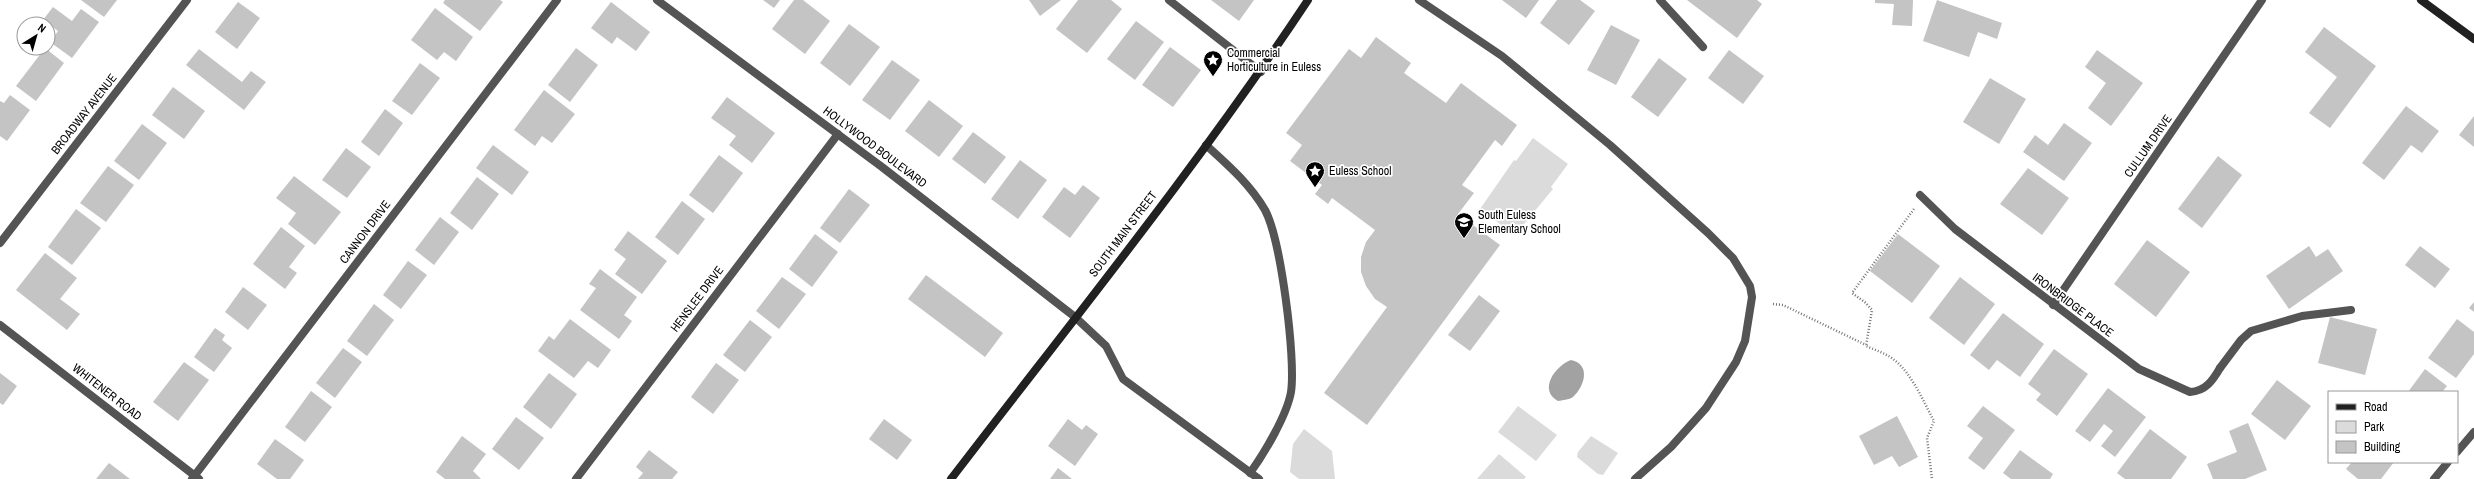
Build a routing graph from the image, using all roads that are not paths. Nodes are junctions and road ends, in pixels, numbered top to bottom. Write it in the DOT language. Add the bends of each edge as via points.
graph roads {
  1 [pos="187,0"];
  2 [pos="557,0"];
  3 [pos="657,0"];
  4 [pos="1169,0"];
  5 [pos="1308,0"];
  6 [pos="1419,0"];
  7 [pos="1660,0"];
  8 [pos="2262,0"];
  9 [pos="2420,0"];
  10 [pos="2474,39"];
  11 [pos="1703,47"];
  12 [pos="1261,72"];
  13 [pos="838,134"];
  14 [pos="1206,145"];
  15 [pos="1920,195"];
  16 [pos="0,243"];
  17 [pos="2053,305"];
  18 [pos="2351,310"];
  19 [pos="1075,317"];
  20 [pos="0,324"];
  21 [pos="2474,432"];
  22 [pos="2458,451"];
  23 [pos="2447,463"];
  24 [pos="1250,472"];
  25 [pos="195,478"];
  26 [pos="576,479"];
  27 [pos="951,479"];
  28 [pos="1259,479"];
  29 [pos="1635,479"];
  30 [pos="2434,479"];
  1 -- 16 [label="street, BROADWAY AVENUE"];
  2 -- 25 [label="street, CANNON DRIVE"];
  3 -- 13 [label="street, HOLLYWOOD BOULEVARD"];
  4 -- 12 [label="street"];
  5 -- 12 [label="street, SOUTH MAIN STREET"];
  6 -- 29 [label="street" via="1502,56 1610,145 1733,258 1750,286 1752,297 1745,341 1736,362 1706,408 1671,447"];
  7 -- 11 [label="street"];
  8 -- 17 [label="street, CULLUM DRIVE"];
  9 -- 10 [label="street"];
  12 -- 14 [label="street, SOUTH MAIN STREET"];
  13 -- 19 [label="street, HOLLYWOOD BOULEVARD"];
  13 -- 26 [label="street, HENSLEE DRIVE"];
  14 -- 19 [label="street, SOUTH MAIN STREET"];
  14 -- 24 [label="street" via="1242,178 1265,211 1276,242 1283,291 1293,368 1290,394 1267,450"];
  15 -- 17 [label="street, IRONBRIDGE PLACE" via="1955,229"];
  17 -- 18 [label="street, IRONBRIDGE PLACE" via="2139,370 2190,392 2199,391 2213,380 2241,340 2251,331 2302,316"];
  19 -- 24 [label="street, HOLLYWOOD BOULEVARD" via="1106,346 1123,379"];
  19 -- 27 [label="street, SOUTH MAIN STREET"];
  20 -- 25 [label="street, WHITENER ROAD"];
  21 -- 22 [label="street"];
  23 -- 30 [label="street"];
  24 -- 28 [label="street, HOLLYWOOD BOULEVARD"];
}
